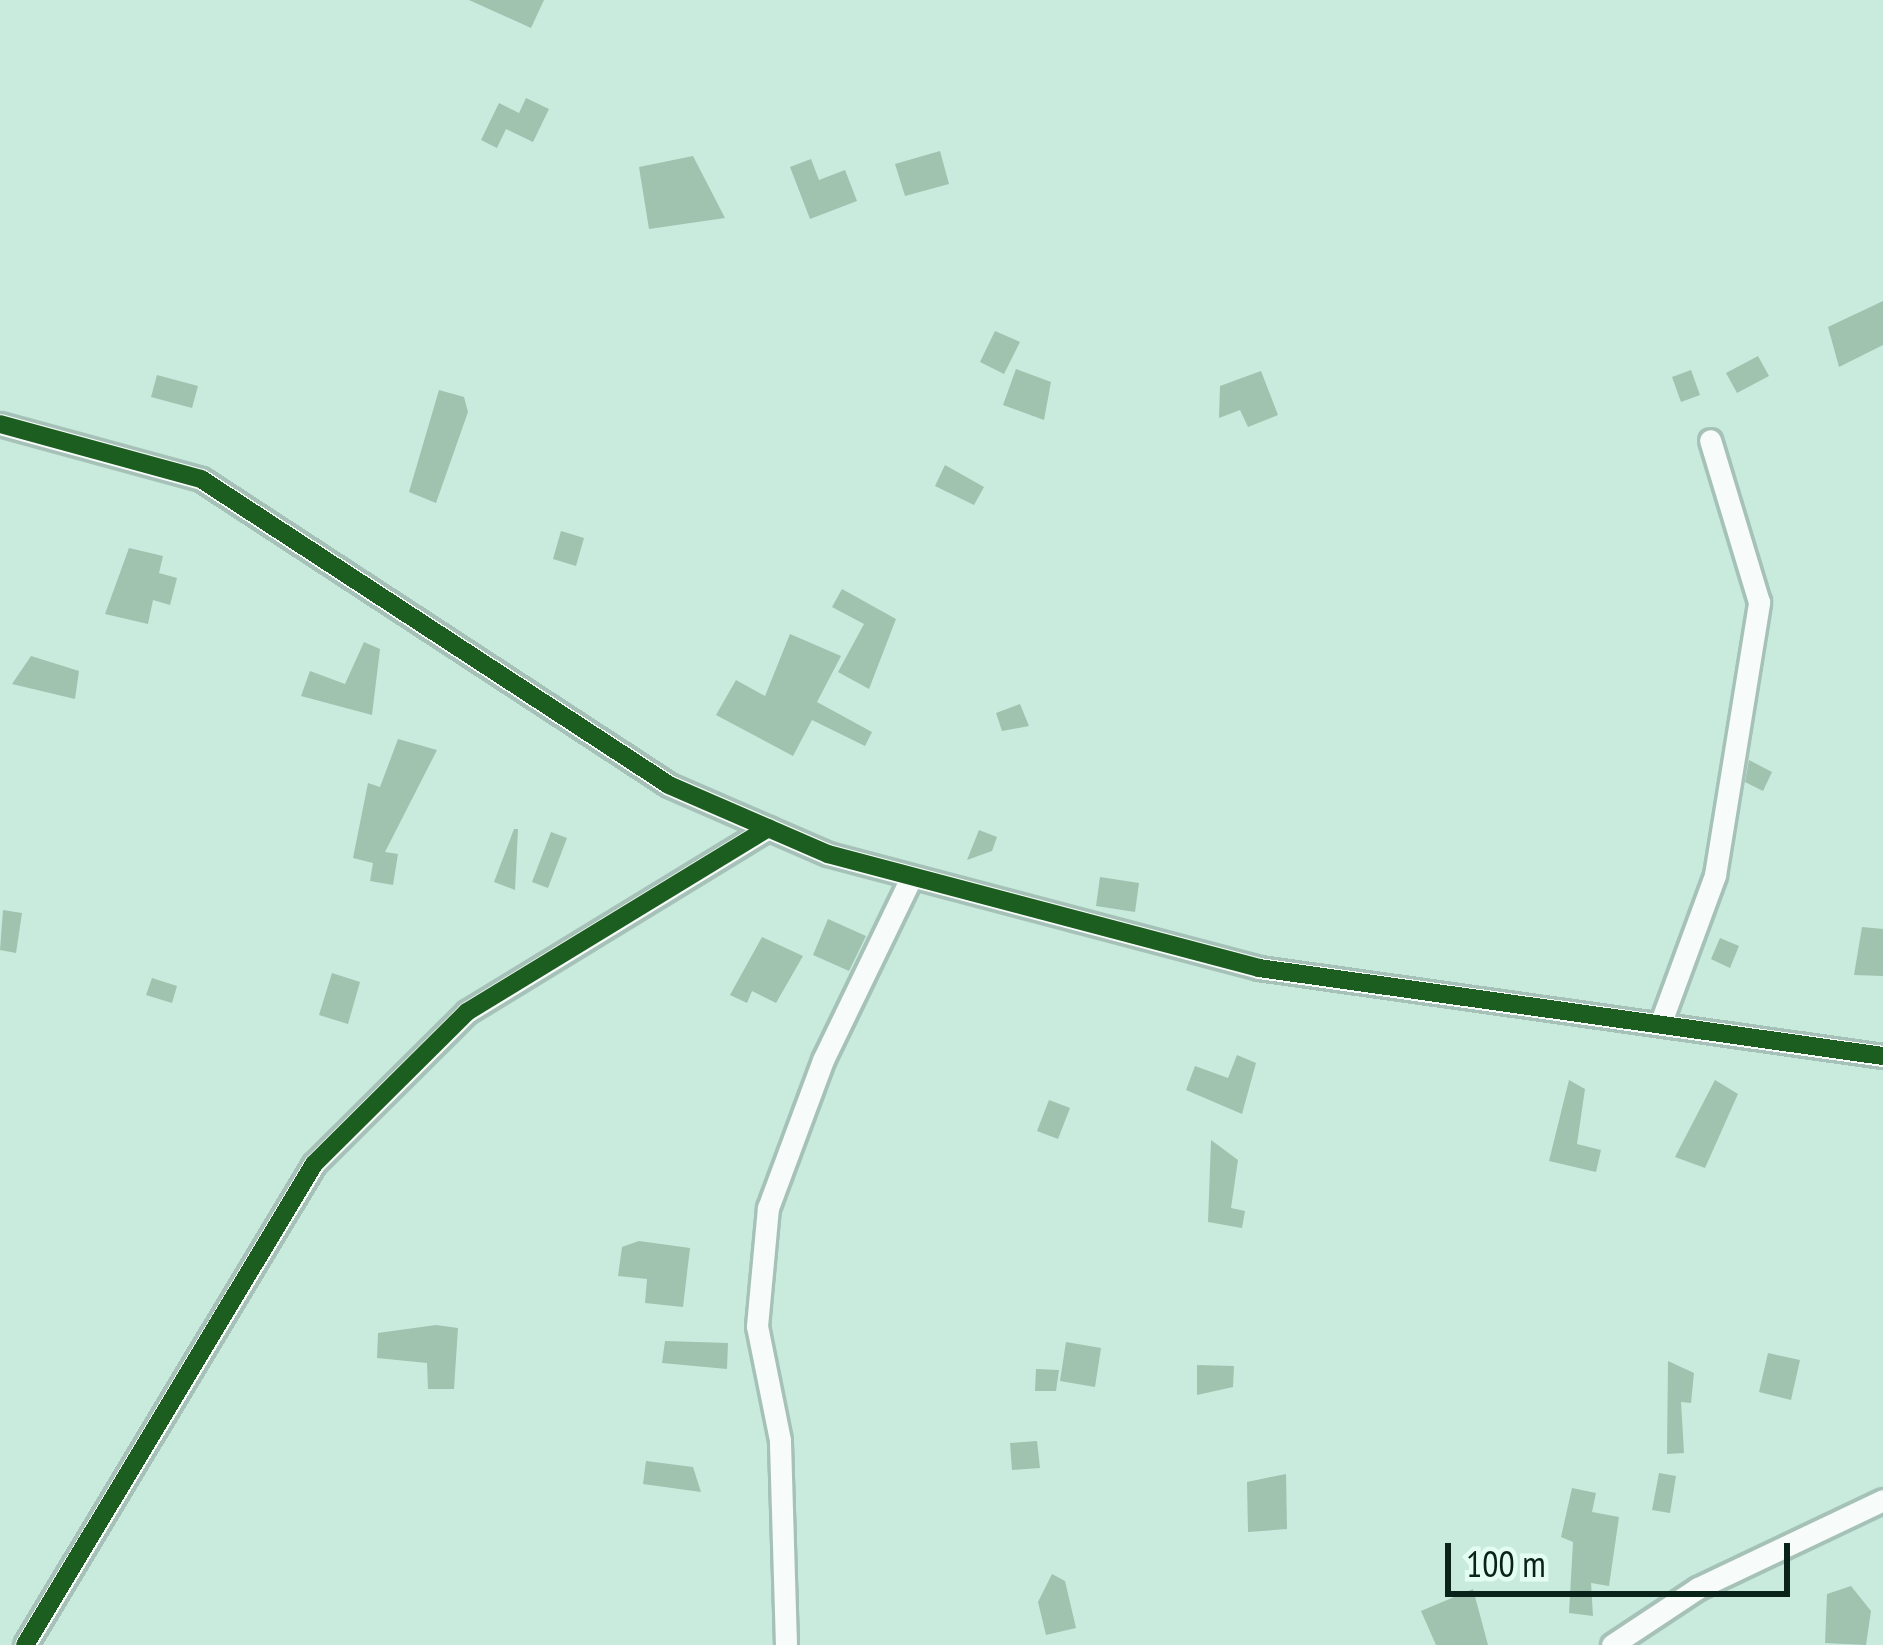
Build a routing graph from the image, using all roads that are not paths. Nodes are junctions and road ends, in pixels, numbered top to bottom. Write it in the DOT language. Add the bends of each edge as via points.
graph roads {
  1 [pos="0,424"];
  2 [pos="1710,440"];
  3 [pos="768,828"];
  4 [pos="911,878"];
  5 [pos="1661,1022"];
  6 [pos="1883,1056"];
  7 [pos="1883,1499"];
  8 [pos="25,1645"];
  9 [pos="786,1645"];
  10 [pos="1612,1645"];
  1 -- 3 [label="street" via="201,479 669,785"];
  2 -- 5 [label="street" via="1759,602 1715,874"];
  3 -- 4 [label="street"];
  3 -- 8 [label="street" via="467,1012 314,1163"];
  4 -- 5 [label="street" via="1258,968"];
  4 -- 9 [label="street" via="823,1060 767,1208 757,1326 781,1440"];
  5 -- 6 [label="street"];
  7 -- 10 [label="street" via="1698,1588"];
}
